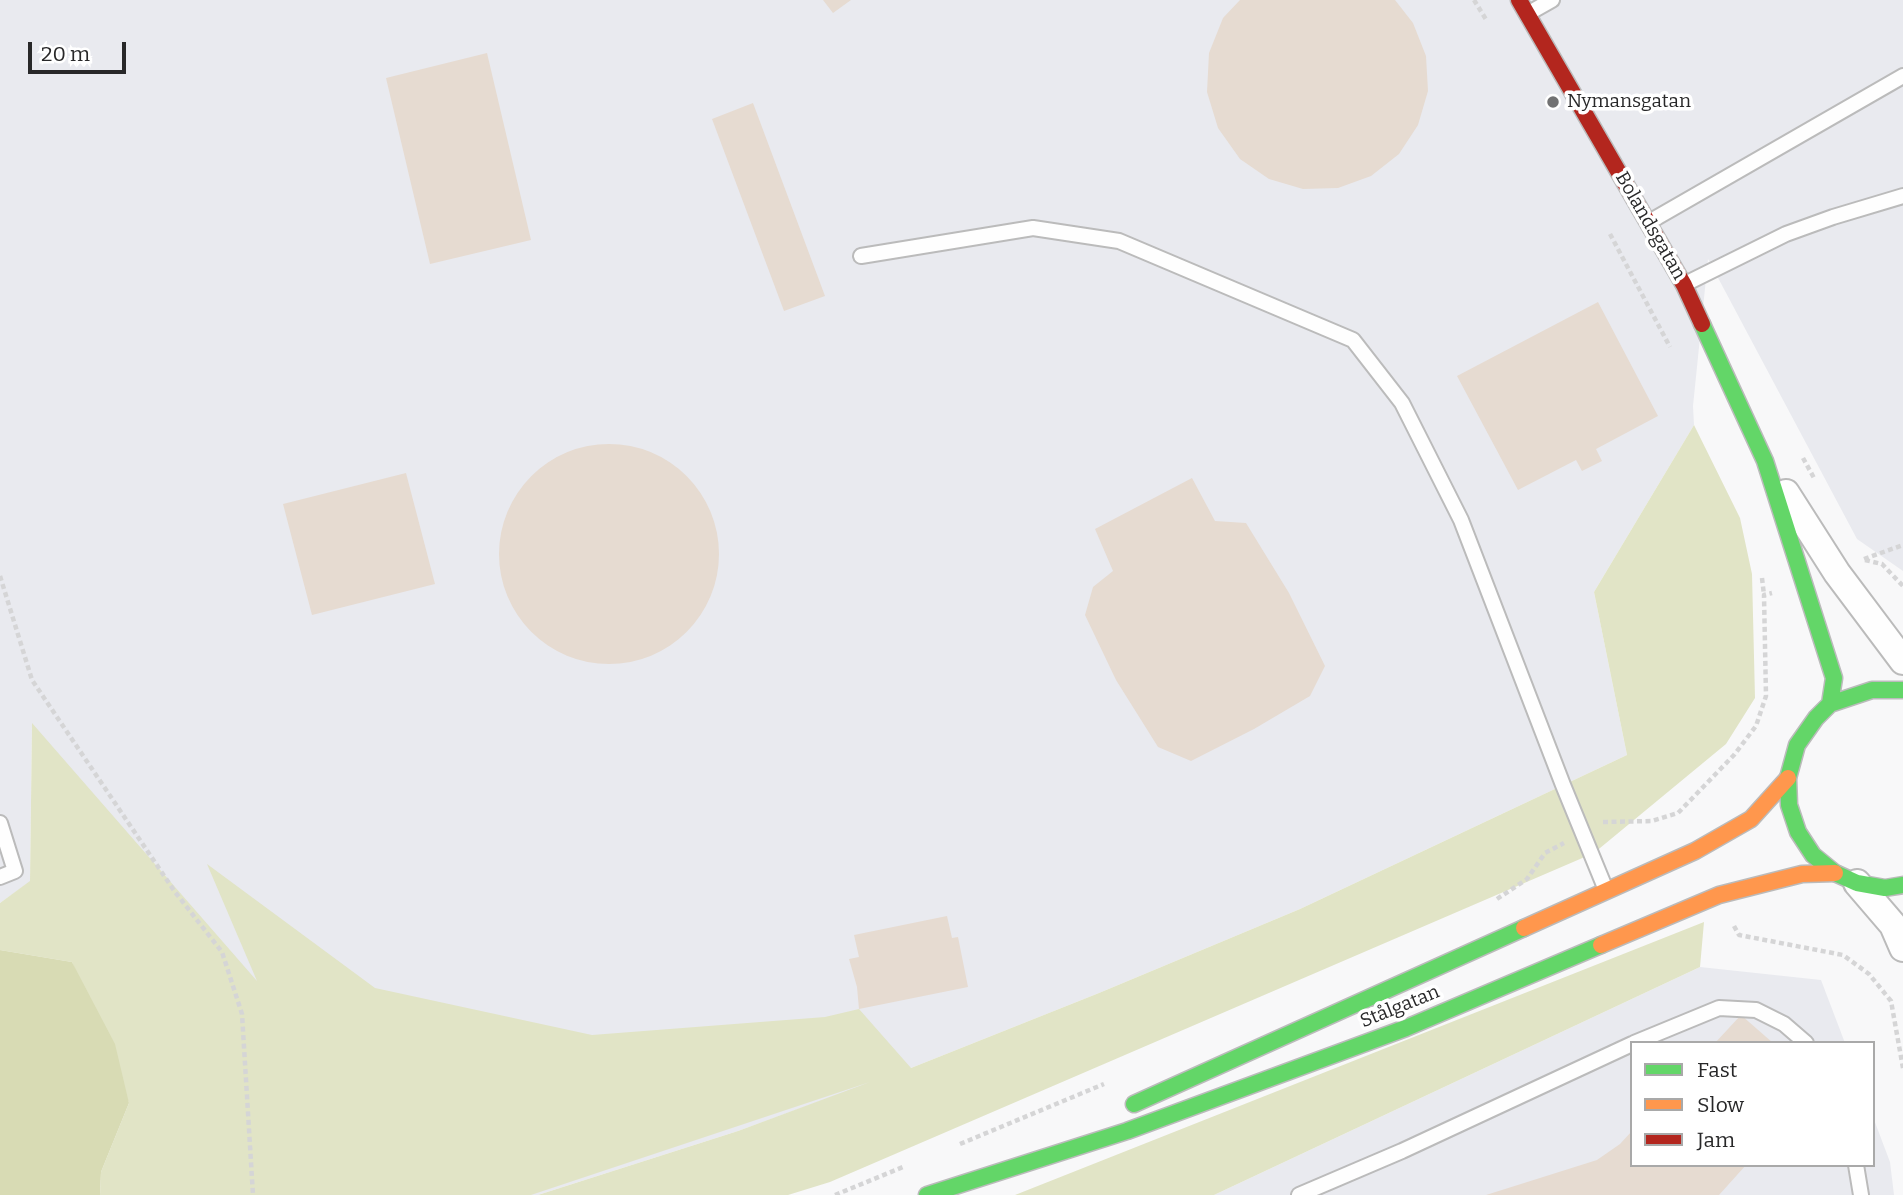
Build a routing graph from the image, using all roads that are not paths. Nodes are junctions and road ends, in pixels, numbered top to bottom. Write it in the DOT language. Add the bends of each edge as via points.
graph roads {
  1 [pos="1552,0"];
  2 [pos="1523,7"];
  3 [pos="1903,76"];
  4 [pos="1903,196"];
  5 [pos="1648,222"];
  6 [pos="861,256"];
  7 [pos="1684,285"];
  8 [pos="1765,461"];
  9 [pos="1903,662"];
  10 [pos="1903,690"];
  11 [pos="1830,704"];
  12 [pos="1788,778"];
  13 [pos="0,823"];
  14 [pos="0,877"];
  15 [pos="1846,878"];
  16 [pos="1903,885"];
  17 [pos="1606,891"];
  18 [pos="1903,948"];
  19 [pos="1638,1041"];
  20 [pos="1804,1041"];
  21 [pos="1630,1044"];
  22 [pos="1119,1110"];
  23 [pos="1070,1133"];
  24 [pos="1856,1167"];
  25 [pos="977,1178"];
  26 [pos="927,1195"];
  27 [pos="1299,1195"];
  28 [pos="1861,1195"];
  1 -- 2 [label="lane"];
  2 -- 5 [label="main road, Bolandsgatan"];
  3 -- 5 [label="lane"];
  4 -- 7 [label="lane" via="1786,234"];
  5 -- 7 [label="main road, Bolandsgatan"];
  6 -- 17 [label="lane" via="1034,228 1119,242 1353,340 1402,403 1461,520"];
  7 -- 8 [label="main road, Bolandsgatan"];
  8 -- 9 [label="street, Bolandsgatan" via="1837,573"];
  8 -- 11 [label="main road, Bolandsgatan" via="1834,678"];
  10 -- 11 [label="main road" via="1872,690"];
  11 -- 12 [label="main road" via="1797,746"];
  12 -- 15 [label="main road" via="1789,806 1798,832 1814,855"];
  12 -- 17 [label="main road, Stålgatan" via="1751,819 1695,851"];
  13 -- 14 [label="lane" via="15,871"];
  15 -- 16 [label="main road, Stålgatan" via="1885,888"];
  15 -- 18 [label="street" via="1893,925"];
  15 -- 25 [label="main road, Stålgatan" via="1802,874 1719,895 1406,1028 1127,1131"];
  17 -- 22 [label="main road, Stålgatan"];
  19 -- 20 [label="lane" via="1719,1007 1756,1010 1784,1024"];
  21 -- 27 [label="lane"];
  23 -- 25 [label="main road, Stålgatan"];
  24 -- 28 [label="lane"];
  25 -- 26 [label="main road, Stålgatan"];
}
